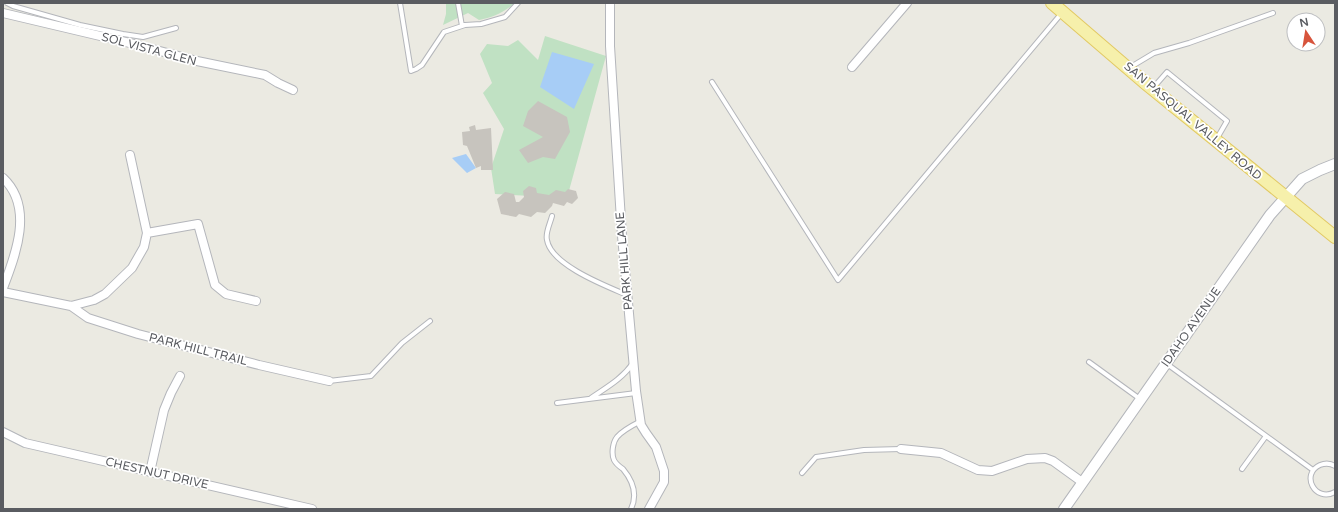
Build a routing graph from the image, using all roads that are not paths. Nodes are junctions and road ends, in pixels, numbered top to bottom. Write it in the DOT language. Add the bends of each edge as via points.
graph roads {
  1 [pos="7,3"];
  2 [pos="400,3"];
  3 [pos="458,3"];
  4 [pos="518,3"];
  5 [pos="610,3"];
  6 [pos="907,3"];
  7 [pos="1052,3"];
  8 [pos="1063,12"];
  9 [pos="3,13"];
  10 [pos="1274,13"];
  11 [pos="462,26"];
  12 [pos="176,28"];
  13 [pos="852,67"];
  14 [pos="1129,69"];
  15 [pos="712,82"];
  16 [pos="1153,88"];
  17 [pos="293,90"];
  18 [pos="1216,140"];
  19 [pos="130,155"];
  20 [pos="1335,164"];
  21 [pos="3,178"];
  22 [pos="1286,197"];
  23 [pos="552,216"];
  24 [pos="147,233"];
  25 [pos="1335,237"];
  26 [pos="3,288"];
  27 [pos="3,292"];
  28 [pos="627,295"];
  29 [pos="256,301"];
  30 [pos="71,306"];
  31 [pos="430,321"];
  32 [pos="633,362"];
  33 [pos="1089,362"];
  34 [pos="1166,364"];
  35 [pos="180,376"];
  36 [pos="329,381"];
  37 [pos="636,393"];
  38 [pos="589,399"];
  39 [pos="1140,399"];
  40 [pos="557,404"];
  41 [pos="641,421"];
  42 [pos="3,432"];
  43 [pos="1266,436"];
  44 [pos="901,449"];
  45 [pos="1335,466"];
  46 [pos="1242,469"];
  47 [pos="1313,470"];
  48 [pos="150,472"];
  49 [pos="802,473"];
  50 [pos="1082,482"];
  51 [pos="1335,492"];
  52 [pos="310,509"];
  53 [pos="631,509"];
  54 [pos="649,509"];
  55 [pos="1064,509"];
  1 -- 12 [label="lane, SOL VISTA GLEN" via="80,25 143,37"];
  2 -- 11 [label="lane" via="411,71 422,65 444,32"];
  3 -- 11 [label="lane"];
  4 -- 11 [label="lane" via="505,17"];
  5 -- 28 [label="street, PARK HILL LANE" via="610,46"];
  6 -- 13 [label="street"];
  7 -- 8 [label="main road, SAN PASQUAL VALLEY ROAD"];
  8 -- 14 [label="main road, SAN PASQUAL VALLEY ROAD"];
  8 -- 15 [label="lane" via="838,280"];
  9 -- 17 [label="street, SOL VISTA GLEN" via="134,44 197,62 265,75"];
  10 -- 14 [label="lane" via="1154,53"];
  14 -- 16 [label="main road, SAN PASQUAL VALLEY ROAD"];
  16 -- 18 [label="main road, SAN PASQUAL VALLEY ROAD"];
  16 -- 18 [label="lane" via="1167,72 1227,121"];
  18 -- 22 [label="main road, SAN PASQUAL VALLEY ROAD"];
  19 -- 24 [label="street"];
  20 -- 22 [label="street, IDAHO AVENUE" via="1302,179"];
  21 -- 26 [label="street" via="19,202 20,231"];
  22 -- 25 [label="main road, SAN PASQUAL VALLEY ROAD"];
  22 -- 34 [label="street, IDAHO AVENUE" via="1249,244"];
  23 -- 28 [label="lane" via="546,236 548,245 556,257 575,270"];
  24 -- 29 [label="street" via="198,224 215,285 226,294"];
  24 -- 30 [label="street" via="144,247 132,268 105,294"];
  27 -- 30 [label="street"];
  28 -- 32 [label="street, PARK HILL LANE"];
  30 -- 36 [label="street, PARK HILL TRAIL" via="88,318 138,334"];
  31 -- 36 [label="lane" via="402,343 371,376"];
  32 -- 37 [label="street, PARK HILL LANE"];
  32 -- 38 [label="lane" via="628,371 615,382"];
  33 -- 39 [label="lane"];
  34 -- 39 [label="street, IDAHO AVENUE"];
  34 -- 43 [label="lane"];
  35 -- 48 [label="street" via="164,410"];
  37 -- 38 [label="lane"];
  37 -- 41 [label="street, PARK HILL LANE"];
  38 -- 40 [label="lane"];
  39 -- 50 [label="street, IDAHO AVENUE"];
  41 -- 53 [label="lane" via="618,436 613,450 614,460 631,480 635,494"];
  41 -- 54 [label="street, PARK HILL LANE" via="656,447 664,471 664,482"];
  42 -- 48 [label="street, CHESTNUT DRIVE" via="25,443"];
  43 -- 46 [label="lane"];
  43 -- 47 [label="lane"];
  44 -- 49 [label="lane" via="864,450 816,457"];
  44 -- 50 [label="street" via="940,453 978,470 992,471 1027,459 1045,458"];
  45 -- 47 [label="lane" via="1327,463"];
  47 -- 51 [label="lane" via="1310,480 1314,489 1328,495"];
  48 -- 52 [label="street, CHESTNUT DRIVE"];
  50 -- 55 [label="street, IDAHO AVENUE"];
}
